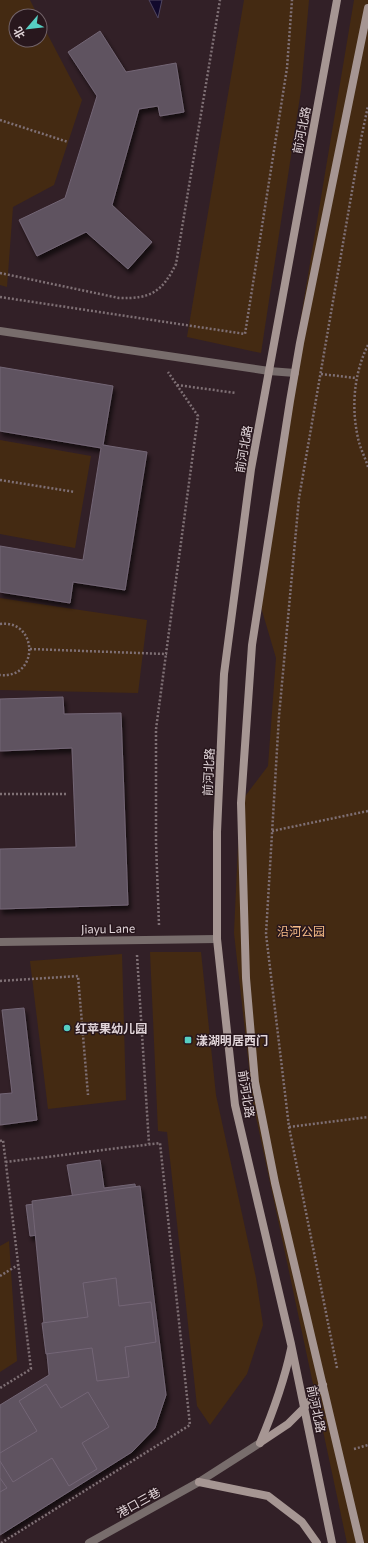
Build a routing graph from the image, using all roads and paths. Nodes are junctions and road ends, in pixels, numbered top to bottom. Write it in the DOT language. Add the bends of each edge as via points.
graph roads {
  1 [pos="220,0"];
  2 [pos="292,0"];
  3 [pos="337,0"];
  4 [pos="368,8"];
  5 [pos="368,106"];
  6 [pos="0,120"];
  7 [pos="68,142"];
  8 [pos="0,273"];
  9 [pos="0,297"];
  10 [pos="0,331"];
  11 [pos="368,345"];
  12 [pos="167,371"];
  13 [pos="268,371"];
  14 [pos="294,373"];
  15 [pos="321,374"];
  16 [pos="356,378"];
  17 [pos="177,385"];
  18 [pos="236,393"];
  19 [pos="368,467"];
  20 [pos="0,480"];
  21 [pos="75,492"];
  22 [pos="0,624"];
  23 [pos="30,649"];
  24 [pos="166,654"];
  25 [pos="0,675"];
  26 [pos="0,794"];
  27 [pos="68,794"];
  28 [pos="368,811"];
  29 [pos="272,832"];
  30 [pos="217,938"];
  31 [pos="159,939"];
  32 [pos="136,940"];
  33 [pos="0,942"];
  34 [pos="0,981"];
  35 [pos="88,1095"];
  36 [pos="368,1117"];
  37 [pos="289,1127"];
  38 [pos="0,1141"];
  39 [pos="149,1144"];
  40 [pos="6,1162"];
  41 [pos="18,1265"];
  42 [pos="0,1276"];
  43 [pos="292,1344"];
  44 [pos="338,1370"];
  45 [pos="323,1385"];
  46 [pos="0,1388"];
  47 [pos="304,1408"];
  48 [pos="260,1443"];
  49 [pos="368,1446"];
  50 [pos="355,1456"];
  51 [pos="199,1482"];
  52 [pos="1,1543"];
  53 [pos="89,1543"];
  54 [pos="317,1543"];
  55 [pos="332,1543"];
  56 [pos="360,1543"];
  1 -- 8 [label="path" via="176,264 168,280 155,292 137,299 119,298"];
  2 -- 9 [label="path" via="287,68 245,334"];
  3 -- 13 [label="main road, 前河北路"];
  4 -- 14 [label="main road, 前河北路"];
  5 -- 15 [label="path"];
  6 -- 7 [label="path"];
  10 -- 13 [label="street"];
  11 -- 16 [label="path"];
  12 -- 17 [label="path"];
  13 -- 14 [label="street"];
  13 -- 30 [label="main road, 前河北路" via="251,469 224,674 217,832"];
  14 -- 45 [label="main road, 前河北路" via="252,645 241,803 246,978 255,1082 275,1183"];
  15 -- 16 [label="path"];
  15 -- 29 [label="path" via="299,498 279,716"];
  16 -- 19 [label="path" via="354,406 358,438"];
  17 -- 18 [label="path"];
  17 -- 24 [label="path" via="198,416"];
  20 -- 21 [label="path"];
  22 -- 23 [label="path" via="11,624 21,630"];
  23 -- 24 [label="path"];
  23 -- 25 [label="path" via="25,665 10,675"];
  24 -- 31 [label="path" via="156,729"];
  26 -- 27 [label="path"];
  28 -- 29 [label="path"];
  29 -- 37 [label="path" via="266,934"];
  30 -- 31 [label="street, Jiayu Lane"];
  30 -- 43 [label="main road, 前河北路" via="235,1105"];
  31 -- 32 [label="street, Jiayu Lane"];
  32 -- 33 [label="street, Jiayu Lane"];
  32 -- 39 [label="path"];
  34 -- 35 [label="path" via="78,976"];
  36 -- 37 [label="path"];
  37 -- 44 [label="path"];
  38 -- 40 [label="path" via="3,1140"];
  39 -- 40 [label="path"];
  39 -- 52 [label="path" via="160,1143 190,1425"];
  40 -- 41 [label="path"];
  41 -- 42 [label="path"];
  41 -- 46 [label="path" via="31,1369"];
  43 -- 47 [label="main road, 前河北路"];
  43 -- 48 [label="main road" via="277,1403"];
  45 -- 47 [label="main road"];
  45 -- 56 [label="main road, 前河北路"];
  47 -- 48 [label="main road" via="288,1424"];
  47 -- 55 [label="main road, 前河北路"];
  48 -- 51 [label="street, 港口三巷"];
  49 -- 50 [label="path" via="353,1449"];
  51 -- 53 [label="street, 港口三巷"];
  51 -- 54 [label="main road" via="268,1496 302,1522"];
}
